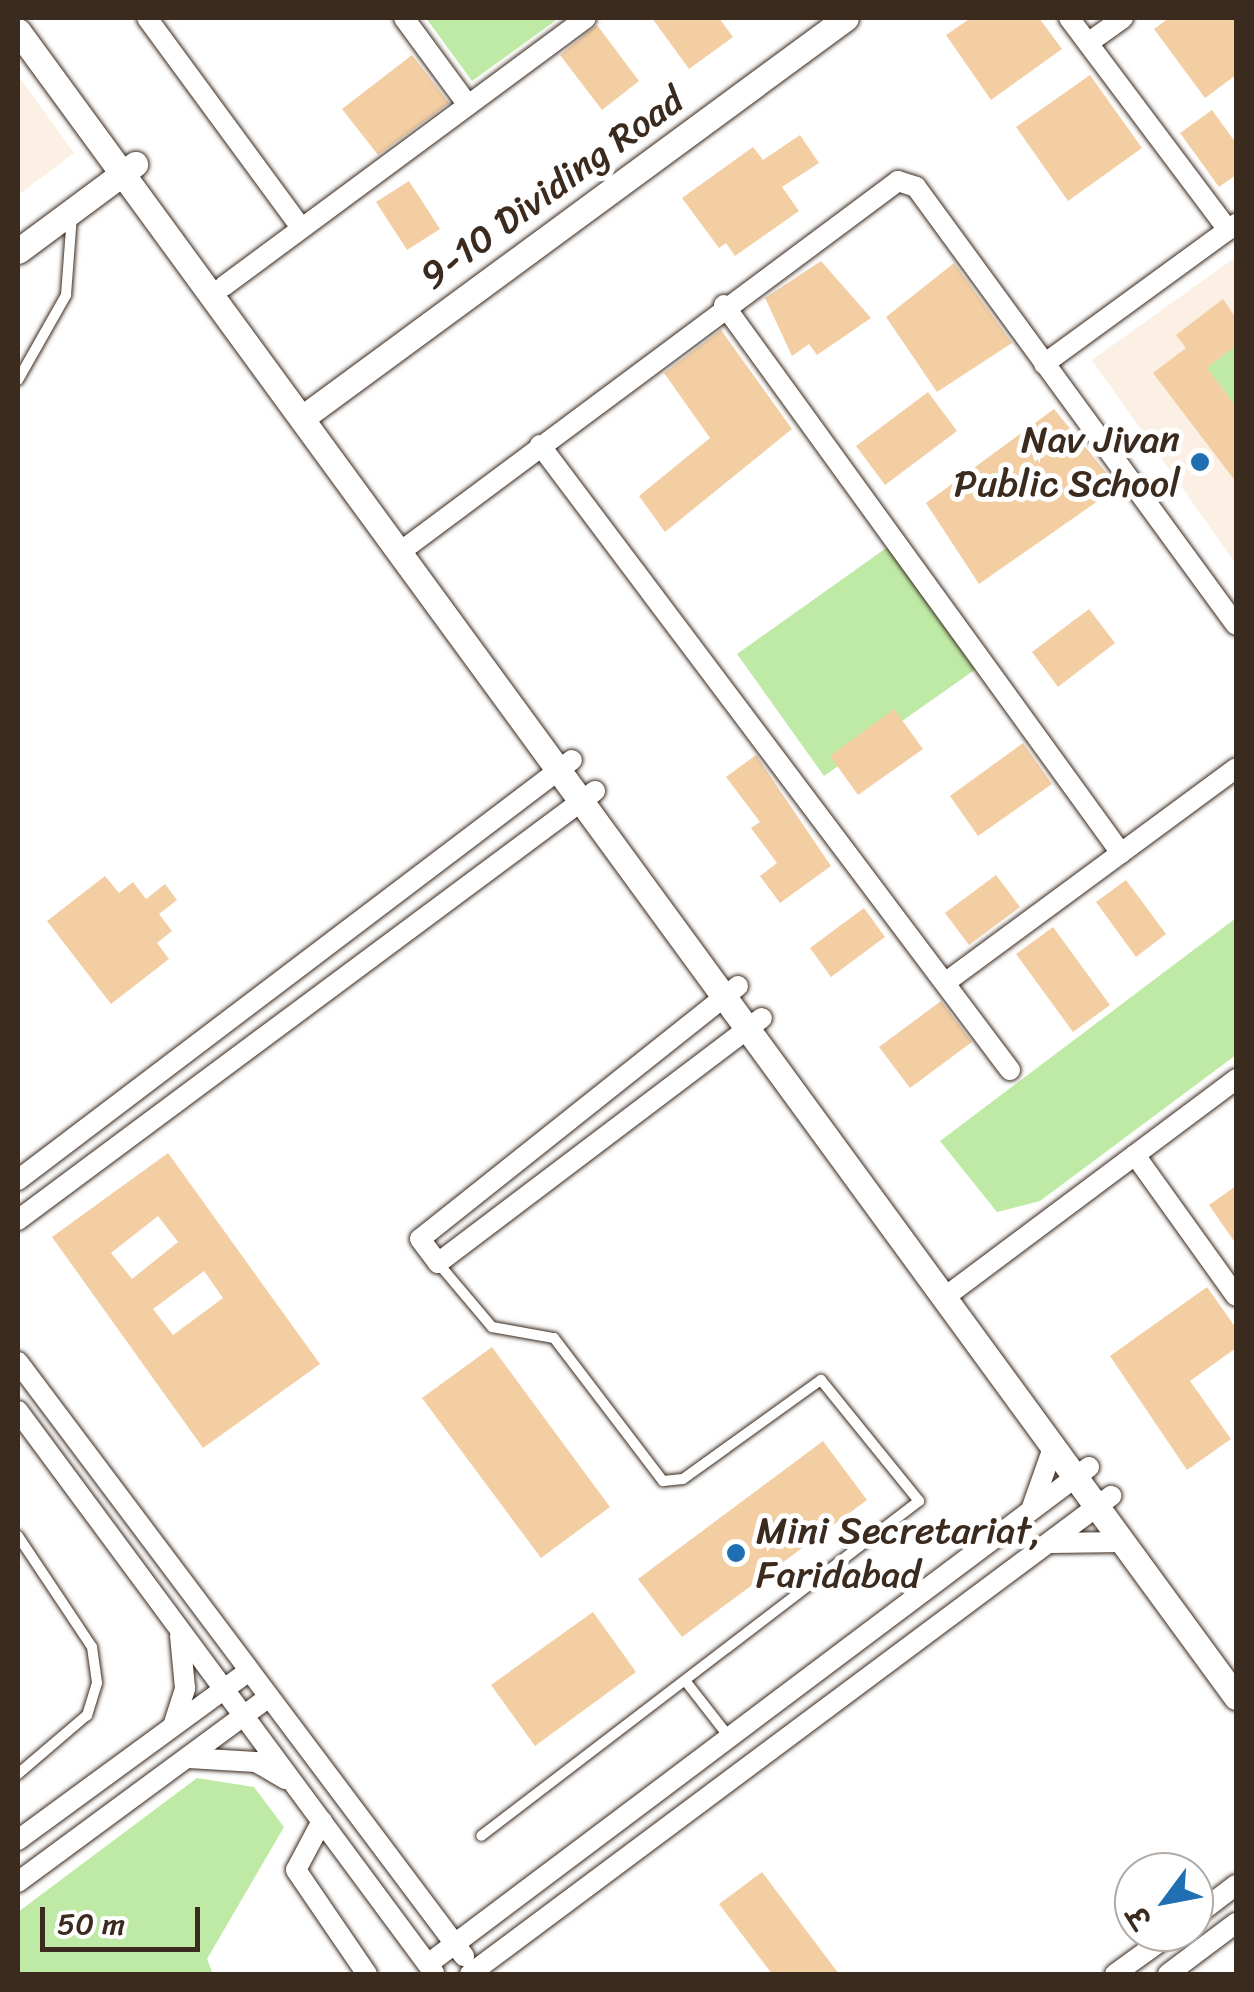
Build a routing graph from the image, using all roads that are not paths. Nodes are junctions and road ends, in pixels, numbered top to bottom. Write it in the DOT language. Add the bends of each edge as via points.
graph roads {
  1 [pos="28,18"];
  2 [pos="148,18"];
  3 [pos="404,18"];
  4 [pos="586,18"];
  5 [pos="846,18"];
  6 [pos="1069,18"];
  7 [pos="1123,18"];
  8 [pos="18,31"];
  9 [pos="1088,43"];
  10 [pos="468,105"];
  11 [pos="128,168"];
  12 [pos="72,210"];
  13 [pos="1232,227"];
  14 [pos="302,228"];
  15 [pos="22,240"];
  16 [pos="224,286"];
  17 [pos="724,305"];
  18 [pos="1044,364"];
  19 [pos="18,380"];
  20 [pos="309,414"];
  21 [pos="540,445"];
  22 [pos="406,547"];
  23 [pos="1236,625"];
  24 [pos="566,765"];
  25 [pos="1236,768"];
  26 [pos="589,796"];
  27 [pos="1122,853"];
  28 [pos="946,982"];
  29 [pos="732,991"];
  30 [pos="755,1023"];
  31 [pos="1010,1070"];
  32 [pos="1236,1080"];
  33 [pos="1135,1155"];
  34 [pos="18,1180"];
  35 [pos="18,1220"];
  36 [pos="438,1262"];
  37 [pos="952,1291"];
  38 [pos="1236,1296"];
  39 [pos="18,1362"];
  40 [pos="18,1411"];
  41 [pos="1054,1445"];
  42 [pos="1083,1472"];
  43 [pos="1104,1501"];
  44 [pos="1030,1512"];
  45 [pos="18,1536"];
  46 [pos="1124,1542"];
  47 [pos="1046,1544"];
  48 [pos="179,1628"];
  49 [pos="1236,1670"];
  50 [pos="249,1671"];
  51 [pos="687,1683"];
  52 [pos="224,1688"];
  53 [pos="269,1697"];
  54 [pos="1236,1697"];
  55 [pos="244,1716"];
  56 [pos="173,1726"];
  57 [pos="730,1739"];
  58 [pos="185,1759"];
  59 [pos="18,1774"];
  60 [pos="295,1785"];
  61 [pos="322,1821"];
  62 [pos="480,1836"];
  63 [pos="18,1840"];
  64 [pos="18,1882"];
  65 [pos="1235,1886"];
  66 [pos="1214,1902"];
  67 [pos="1236,1923"];
  68 [pos="456,1946"];
  69 [pos="1145,1952"];
  70 [pos="432,1969"];
  71 [pos="474,1973"];
  72 [pos="368,1974"];
  73 [pos="1115,1974"];
  74 [pos="1168,1974"];
  1 -- 11 [label="street"];
  2 -- 14 [label="street"];
  3 -- 10 [label="street"];
  4 -- 10 [label="street"];
  5 -- 20 [label="street, 9-10 Dividing Road"];
  6 -- 9 [label="street"];
  7 -- 9 [label="street"];
  8 -- 11 [label="street"];
  9 -- 13 [label="street"];
  10 -- 14 [label="street"];
  11 -- 12 [label="street"];
  11 -- 16 [label="street"];
  11 -- 20 [label="street"];
  12 -- 15 [label="street"];
  12 -- 19 [label="lane" via="66,294"];
  13 -- 18 [label="street"];
  14 -- 16 [label="street"];
  16 -- 20 [label="street"];
  17 -- 18 [label="street" via="886,184 906,182"];
  17 -- 21 [label="street"];
  17 -- 27 [label="street"];
  18 -- 23 [label="street"];
  20 -- 22 [label="street"];
  21 -- 22 [label="street"];
  21 -- 28 [label="street"];
  22 -- 24 [label="street"];
  24 -- 26 [label="street"];
  24 -- 34 [label="street"];
  25 -- 27 [label="street"];
  26 -- 29 [label="street"];
  26 -- 35 [label="street"];
  27 -- 28 [label="street"];
  28 -- 31 [label="street"];
  29 -- 30 [label="street"];
  29 -- 36 [label="street" via="421,1231"];
  30 -- 36 [label="street"];
  30 -- 37 [label="street"];
  32 -- 33 [label="street"];
  33 -- 37 [label="street"];
  33 -- 38 [label="street"];
  36 -- 51 [label="lane" via="492,1327 554,1338 663,1481 684,1479 822,1380 915,1492 913,1515"];
  37 -- 41 [label="street"];
  37 -- 42 [label="street"];
  39 -- 50 [label="street"];
  40 -- 48 [label="street"];
  41 -- 42 [label="street"];
  41 -- 44 [label="street"];
  42 -- 43 [label="street"];
  42 -- 44 [label="street"];
  43 -- 46 [label="street"];
  43 -- 47 [label="street"];
  43 -- 49 [label="street"];
  44 -- 57 [label="street"];
  45 -- 59 [label="lane" via="92,1647 97,1682 87,1714"];
  46 -- 47 [label="street"];
  46 -- 54 [label="street"];
  47 -- 71 [label="street"];
  48 -- 52 [label="street"];
  48 -- 56 [label="street" via="185,1688"];
  50 -- 52 [label="street"];
  50 -- 53 [label="street"];
  51 -- 57 [label="lane"];
  51 -- 62 [label="lane"];
  52 -- 55 [label="street"];
  52 -- 56 [label="street"];
  53 -- 55 [label="street"];
  53 -- 68 [label="street"];
  55 -- 58 [label="street"];
  55 -- 60 [label="street"];
  56 -- 63 [label="street"];
  57 -- 68 [label="street"];
  58 -- 60 [label="street" via="256,1762"];
  58 -- 64 [label="street"];
  60 -- 61 [label="street"];
  61 -- 70 [label="street"];
  61 -- 72 [label="street" via="296,1870"];
  65 -- 66 [label="street"];
  67 -- 74 [label="street"];
  68 -- 70 [label="street"];
  68 -- 71 [label="street"];
  69 -- 73 [label="street"];
}
